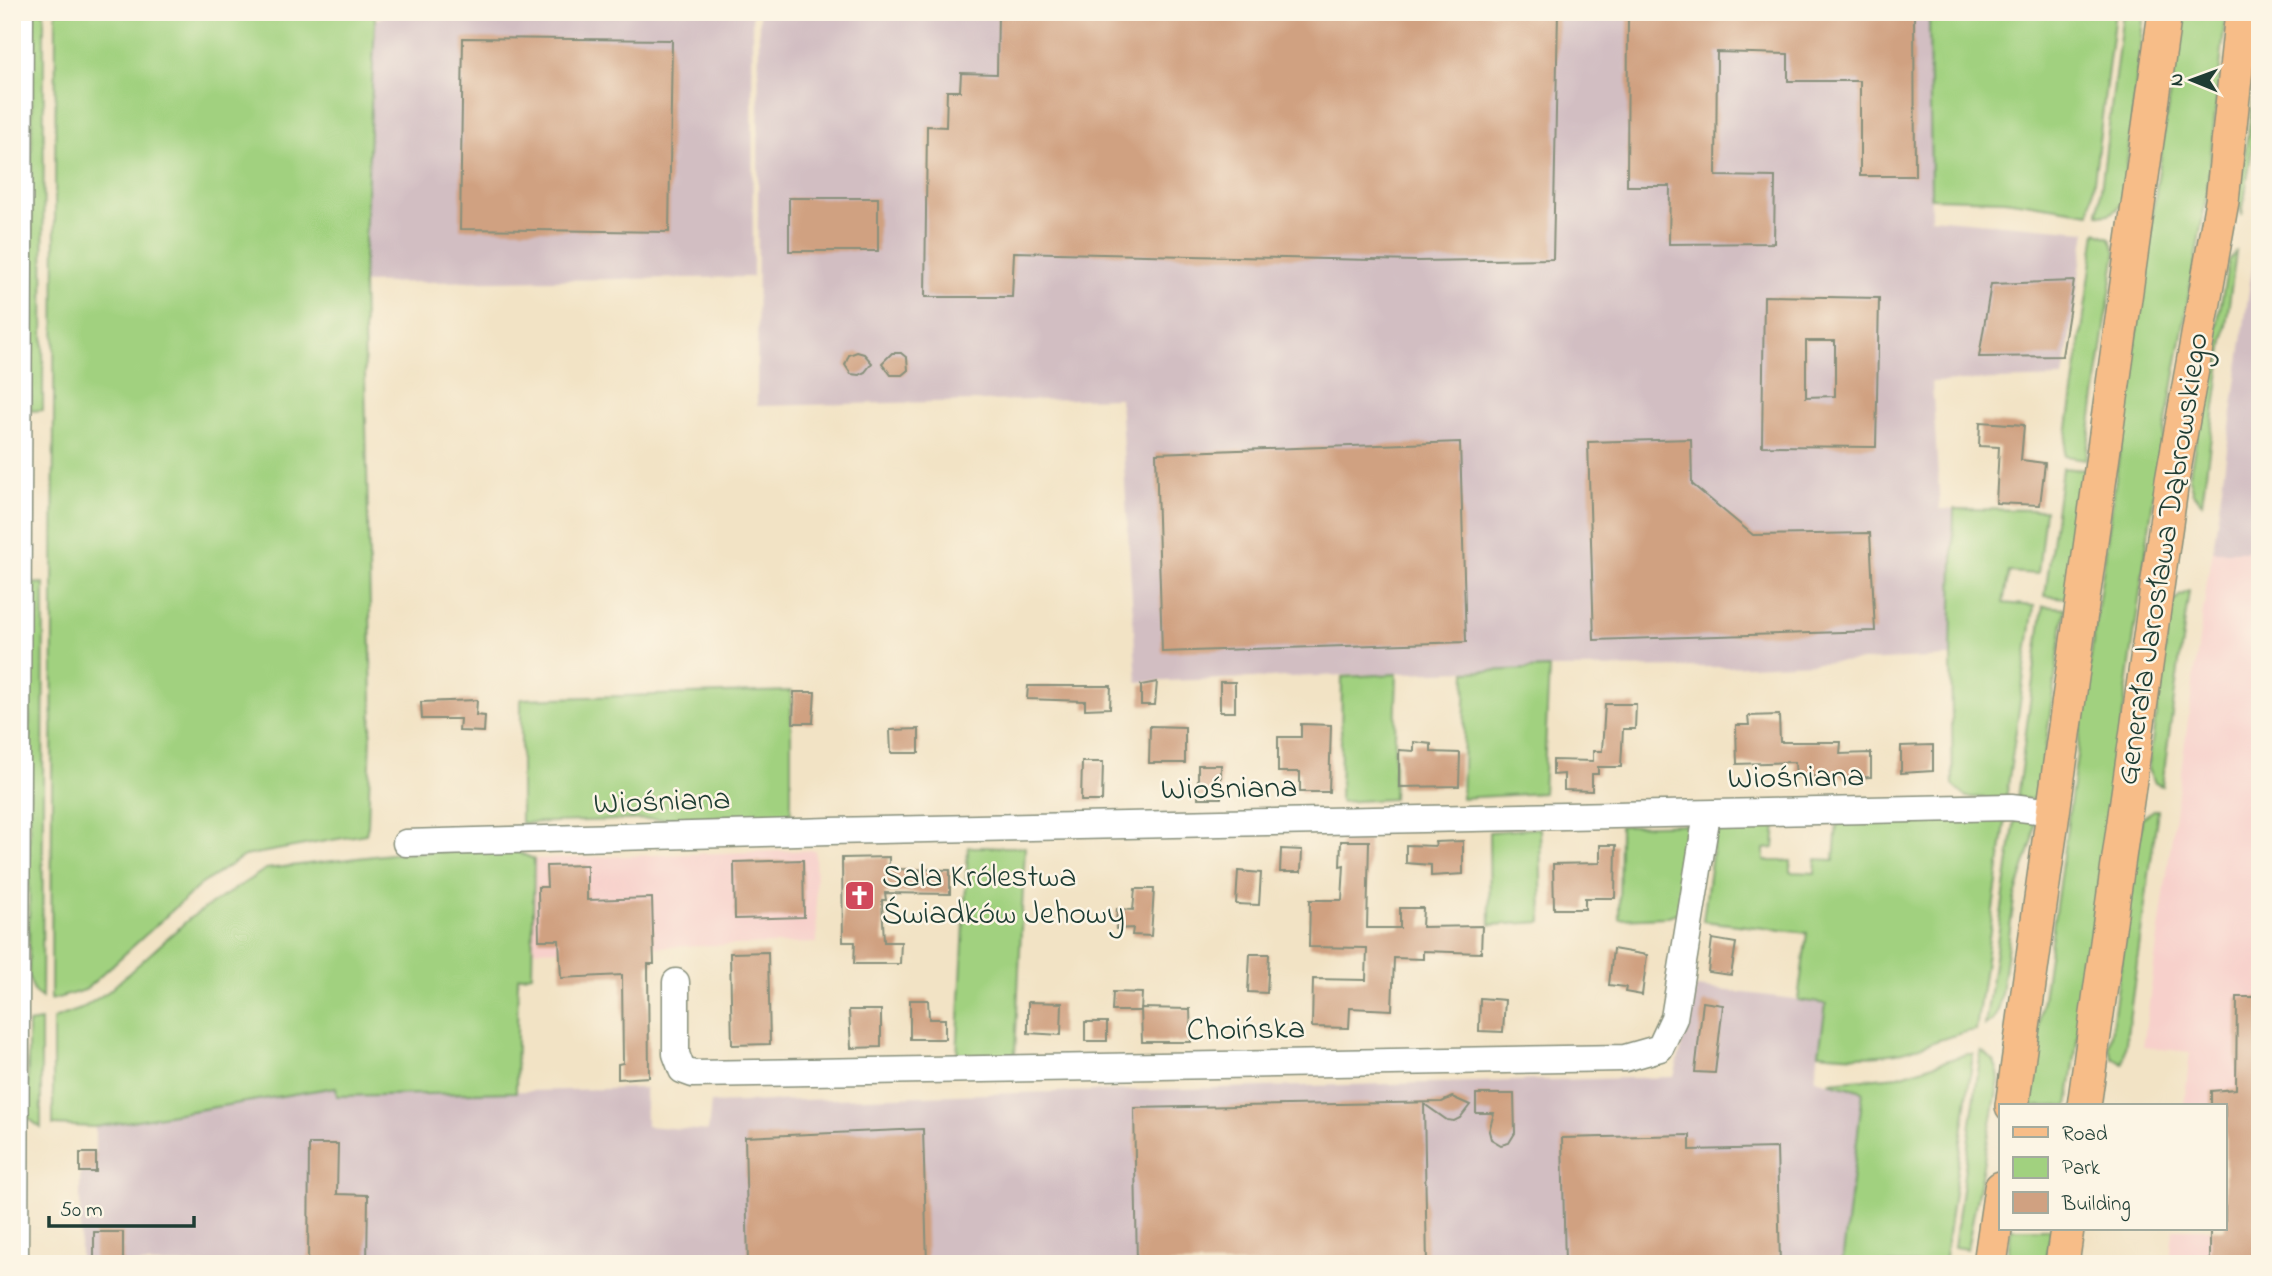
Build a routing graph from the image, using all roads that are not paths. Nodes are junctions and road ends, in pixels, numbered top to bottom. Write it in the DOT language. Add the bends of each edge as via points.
graph roads {
  1 [pos="20,12"];
  2 [pos="2165,12"];
  3 [pos="2242,12"];
  4 [pos="2054,812"];
  5 [pos="1707,814"];
  6 [pos="406,843"];
  7 [pos="676,982"];
  8 [pos="2012,1104"];
  9 [pos="2084,1104"];
  10 [pos="1999,1202"];
  11 [pos="2067,1230"];
  12 [pos="15,1264"];
  13 [pos="1990,1264"];
  14 [pos="2062,1264"];
  1 -- 12 [label="street"];
  2 -- 4 [label="main road"];
  3 -- 9 [label="main road, Generała Jarosława Dąbrowskiego" via="2222,201 2174,468"];
  4 -- 5 [label="street, Wiośniana" via="2011,807"];
  4 -- 8 [label="main road"];
  5 -- 6 [label="street, Wiośniana"];
  5 -- 7 [label="street, Choińska" via="1674,1018 1660,1048 1625,1058 693,1074 682,1070 676,1054"];
  10 -- 13 [label="main road"];
  11 -- 14 [label="main road"];
}
